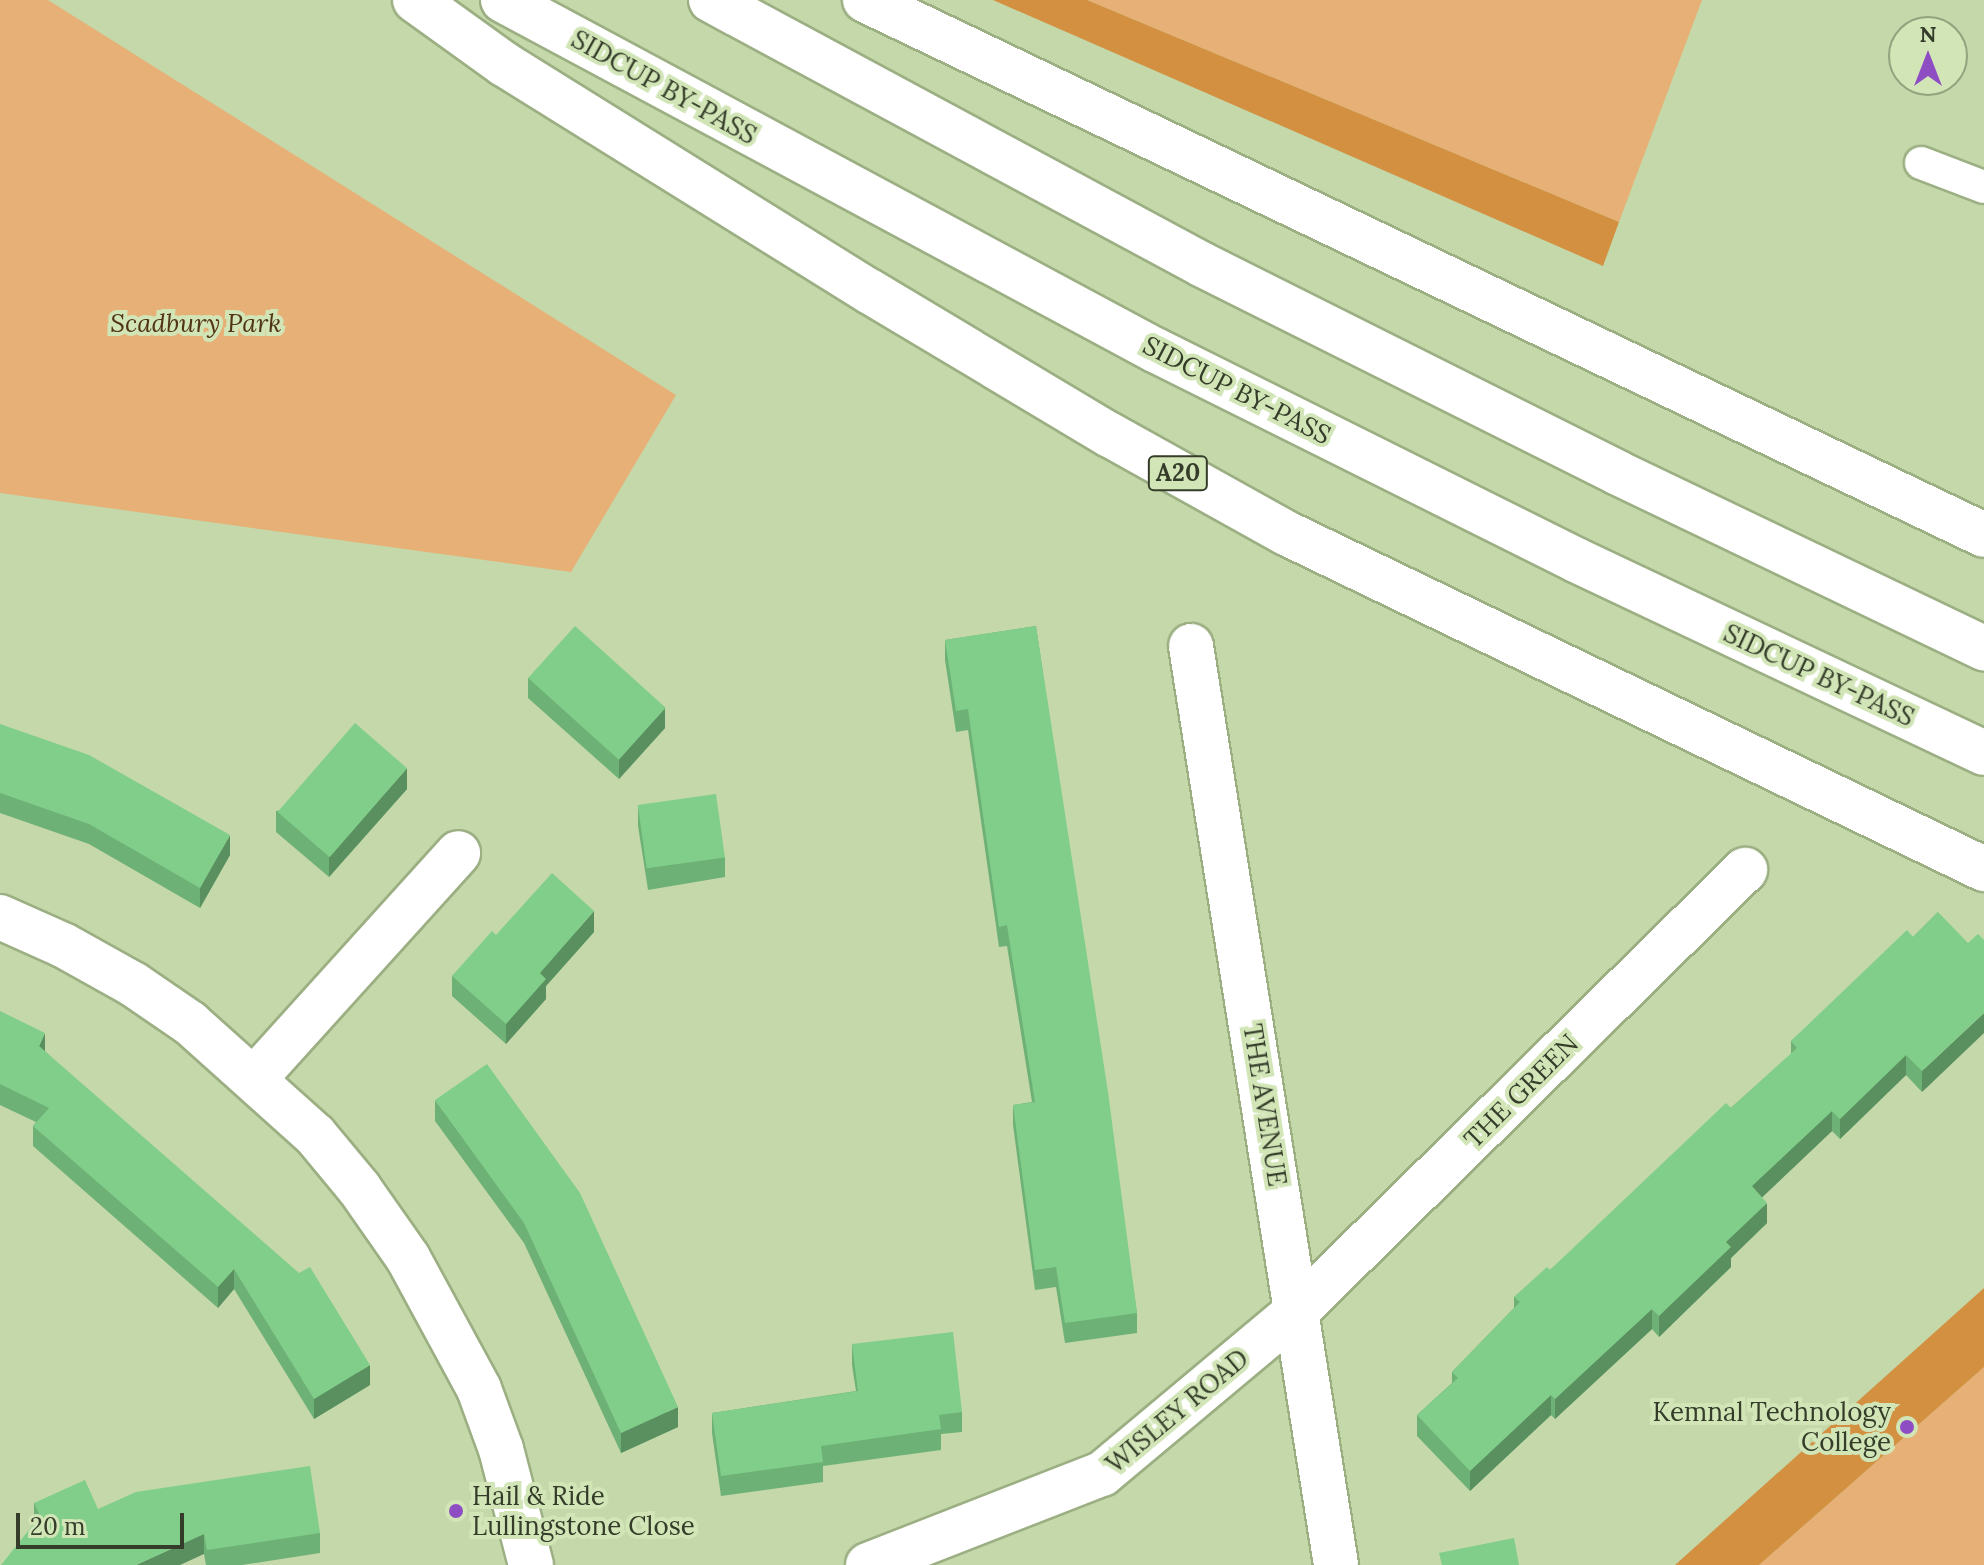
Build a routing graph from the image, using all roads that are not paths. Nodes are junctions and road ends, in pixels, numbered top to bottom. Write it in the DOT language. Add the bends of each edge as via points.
graph roads {
  1 [pos="415,0"];
  2 [pos="503,0"];
  3 [pos="711,0"];
  4 [pos="865,0"];
  5 [pos="1921,163"];
  6 [pos="1984,187"];
  7 [pos="1984,535"];
  8 [pos="1191,646"];
  9 [pos="1984,648"];
  10 [pos="1984,753"];
  11 [pos="458,853"];
  12 [pos="1984,869"];
  13 [pos="1745,870"];
  14 [pos="0,917"];
  15 [pos="255,1078"];
  16 [pos="1297,1311"];
  17 [pos="531,1565"];
  18 [pos="868,1565"];
  19 [pos="1336,1565"];
  1 -- 12 [label="main road, A20" via="517,72 869,291 1273,526"];
  2 -- 10 [label="main road, SIDCUP BY-PASS" via="1155,350 1576,560"];
  3 -- 9 [label="main road" via="1201,264 1618,473"];
  4 -- 7 [label="main road"];
  5 -- 6 [label="lane"];
  8 -- 16 [label="main road, THE AVENUE"];
  11 -- 15 [label="main road"];
  13 -- 16 [label="main road, THE GREEN"];
  14 -- 15 [label="main road" via="133,984"];
  15 -- 17 [label="main road" via="315,1135 359,1188 448,1326 501,1449"];
  16 -- 18 [label="main road, WISLEY ROAD" via="1102,1474"];
  16 -- 19 [label="main road, THE AVENUE"];
}
